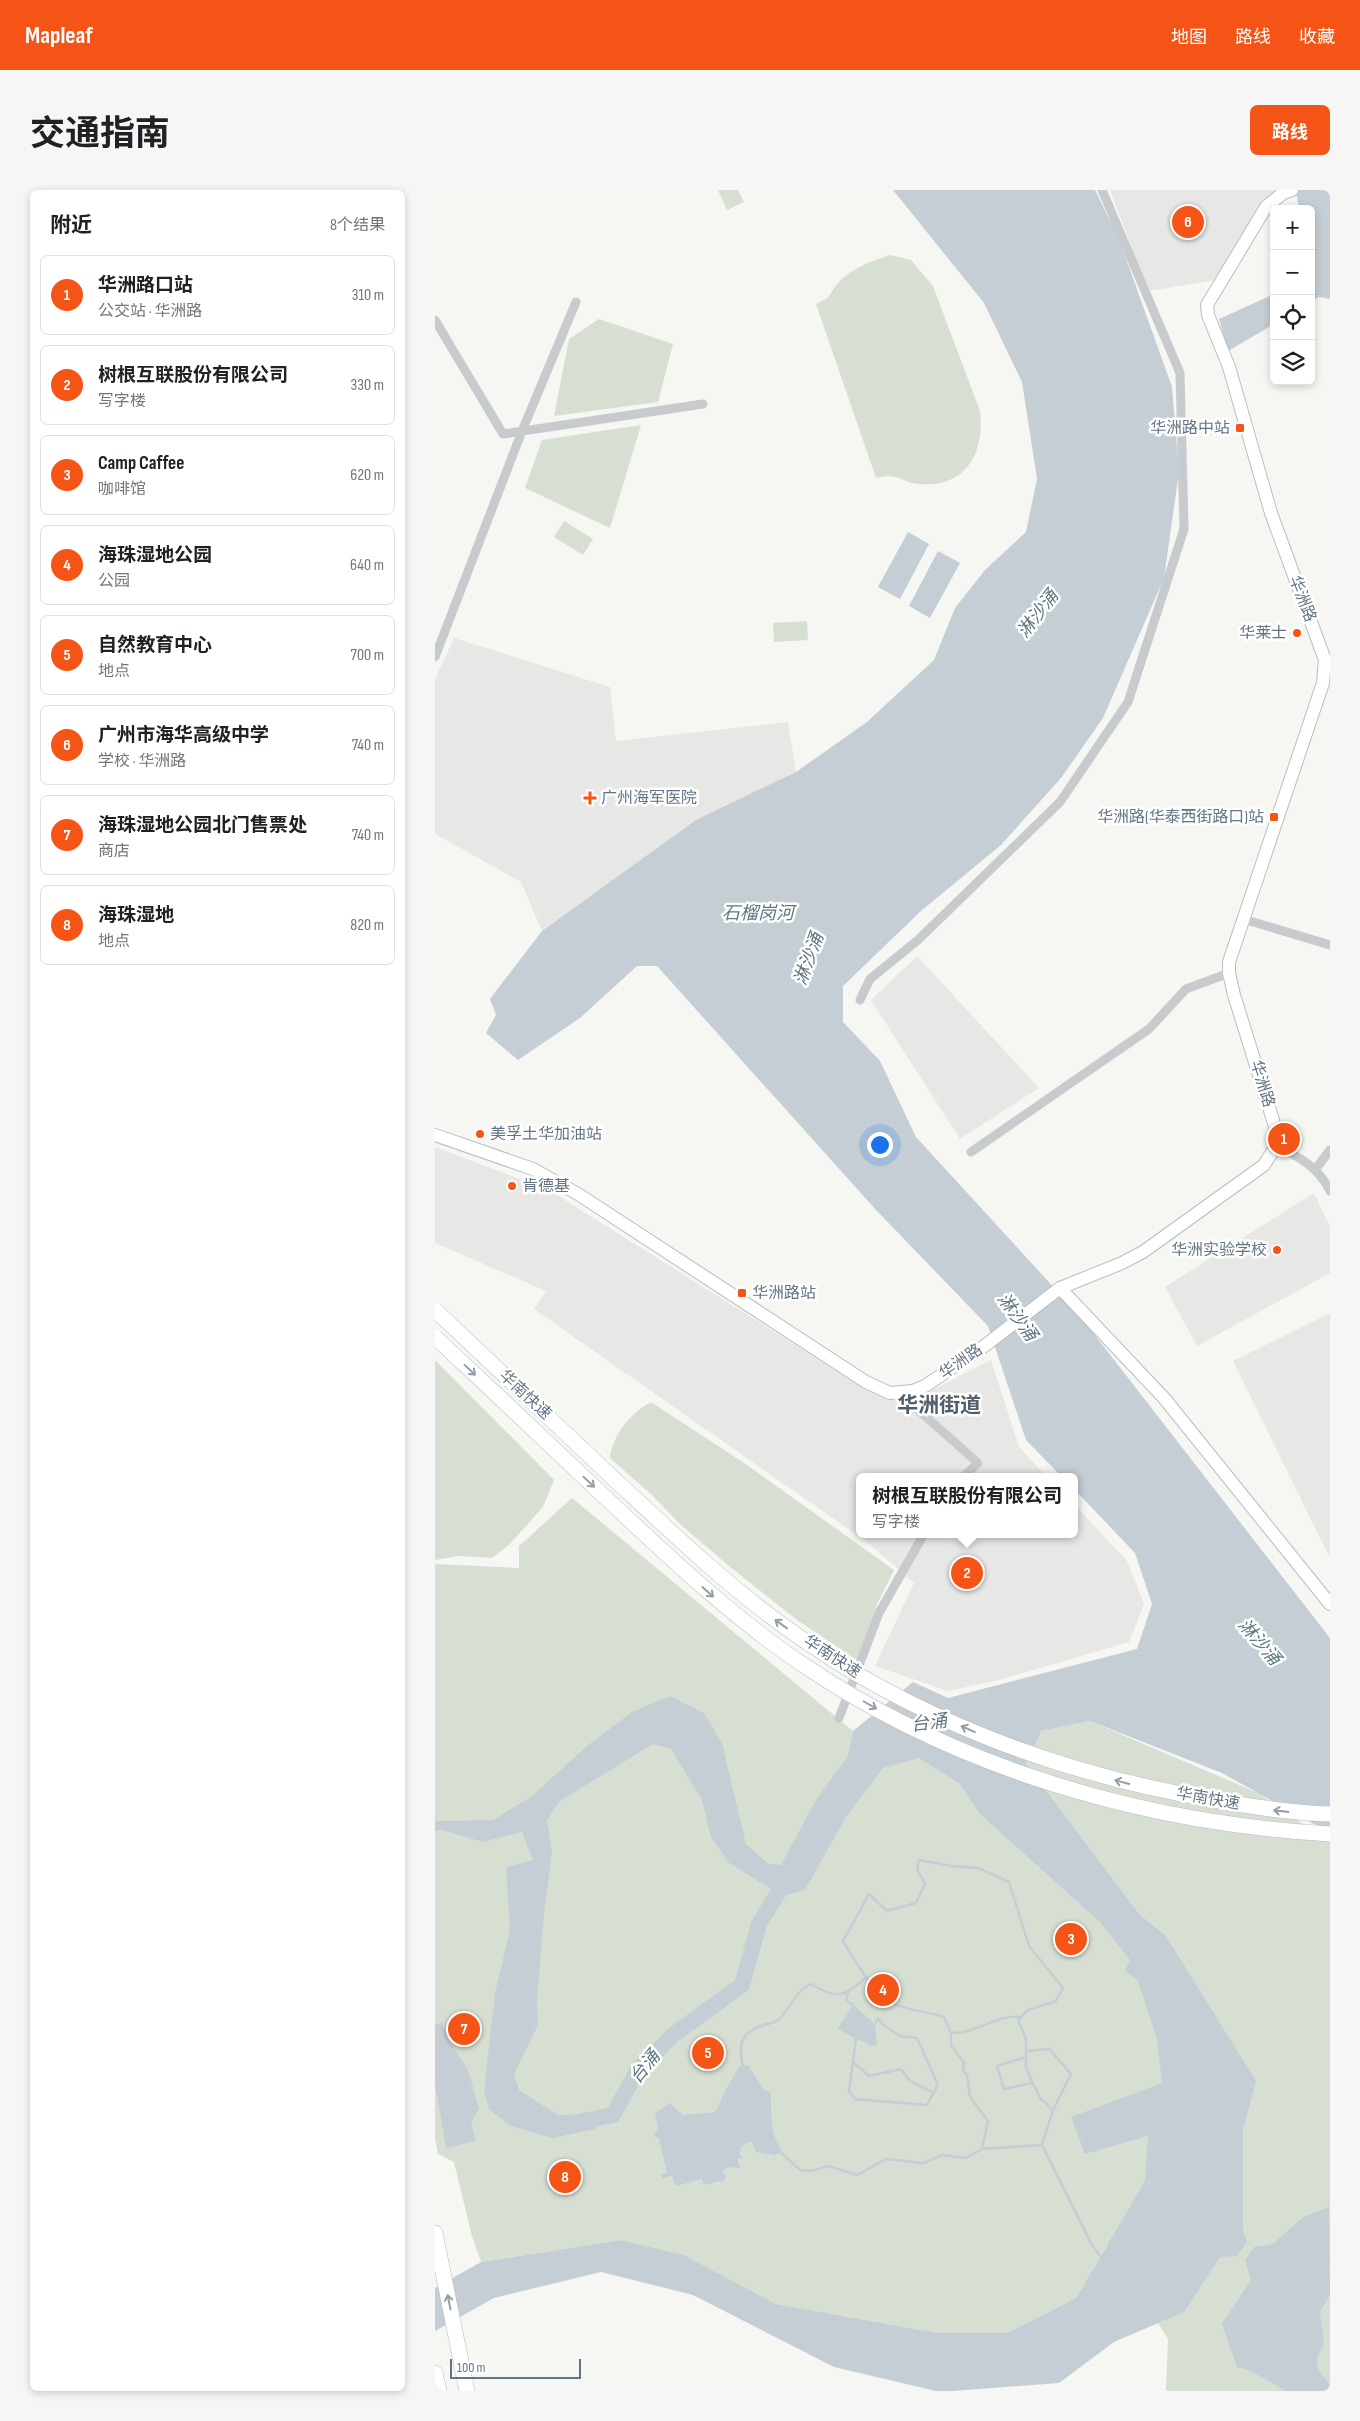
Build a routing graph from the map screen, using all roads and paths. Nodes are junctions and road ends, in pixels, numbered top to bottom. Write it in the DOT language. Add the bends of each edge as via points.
graph roads {
  1 [pos="1102,190"];
  2 [pos="1290,190"];
  3 [pos="576,302"];
  4 [pos="435,320"];
  5 [pos="703,404"];
  6 [pos="522,432"];
  7 [pos="435,657"];
  8 [pos="1243,919"];
  9 [pos="1330,944"];
  10 [pos="1229,974"];
  11 [pos="860,1000"];
  12 [pos="435,1135"];
  13 [pos="1276,1146"];
  14 [pos="1330,1150"];
  15 [pos="971,1152"];
  16 [pos="1315,1170"];
  17 [pos="1330,1191"];
  18 [pos="1060,1288"];
  19 [pos="435,1310"];
  20 [pos="435,1337"];
  21 [pos="899,1392"];
  22 [pos="967,1473"];
  23 [pos="922,1538"];
  24 [pos="1330,1604"];
  25 [pos="839,1718"];
  26 [pos="1330,1814"];
  27 [pos="1330,1834"];
  28 [pos="435,2233"];
  29 [pos="435,2373"];
  30 [pos="439,2391"];
  31 [pos="467,2391"];
  1 -- 11 [label="street" via="1180,373 1184,529 1128,702 1060,802 918,940 870,979"];
  2 -- 8 [label="main road, 华洲路" via="1266,207 1207,305 1229,367 1268,506 1325,660 1323,683"];
  3 -- 6 [label="street"];
  4 -- 6 [label="street" via="503,434"];
  5 -- 6 [label="street"];
  6 -- 7 [label="street"];
  8 -- 9 [label="street"];
  8 -- 10 [label="main road, 华洲路" via="1232,951"];
  10 -- 13 [label="main road, 华洲路" via="1277,1133"];
  10 -- 15 [label="street" via="1186,989 1149,1029"];
  12 -- 21 [label="main road, 华洲路" via="533,1169 578,1194 866,1382 890,1393"];
  13 -- 16 [label="street"];
  13 -- 18 [label="main road, 华洲路" via="1258,1171 1143,1252"];
  14 -- 16 [label="street"];
  16 -- 17 [label="street" via="1322,1175"];
  18 -- 21 [label="main road, 华洲路" via="983,1347 925,1386 913,1392"];
  18 -- 24 [label="main road" via="1164,1398"];
  26 -- 19 [label="highway, 华南快速, one-way, bridge" via="1304,1814 1227,1802 1090,1774 993,1740 867,1680 781,1624 711,1568"];
  20 -- 27 [label="highway, 华南快速, one-way, bridge" via="711,1596 801,1664 880,1711 983,1758 1077,1792 1240,1826"];
  21 -- 22 [label="street" via="978,1463"];
  23 -- 25 [label="street" via="879,1613"];
  31 -- 28 [label="highway, one-way"];
  29 -- 30 [label="highway"];
}
